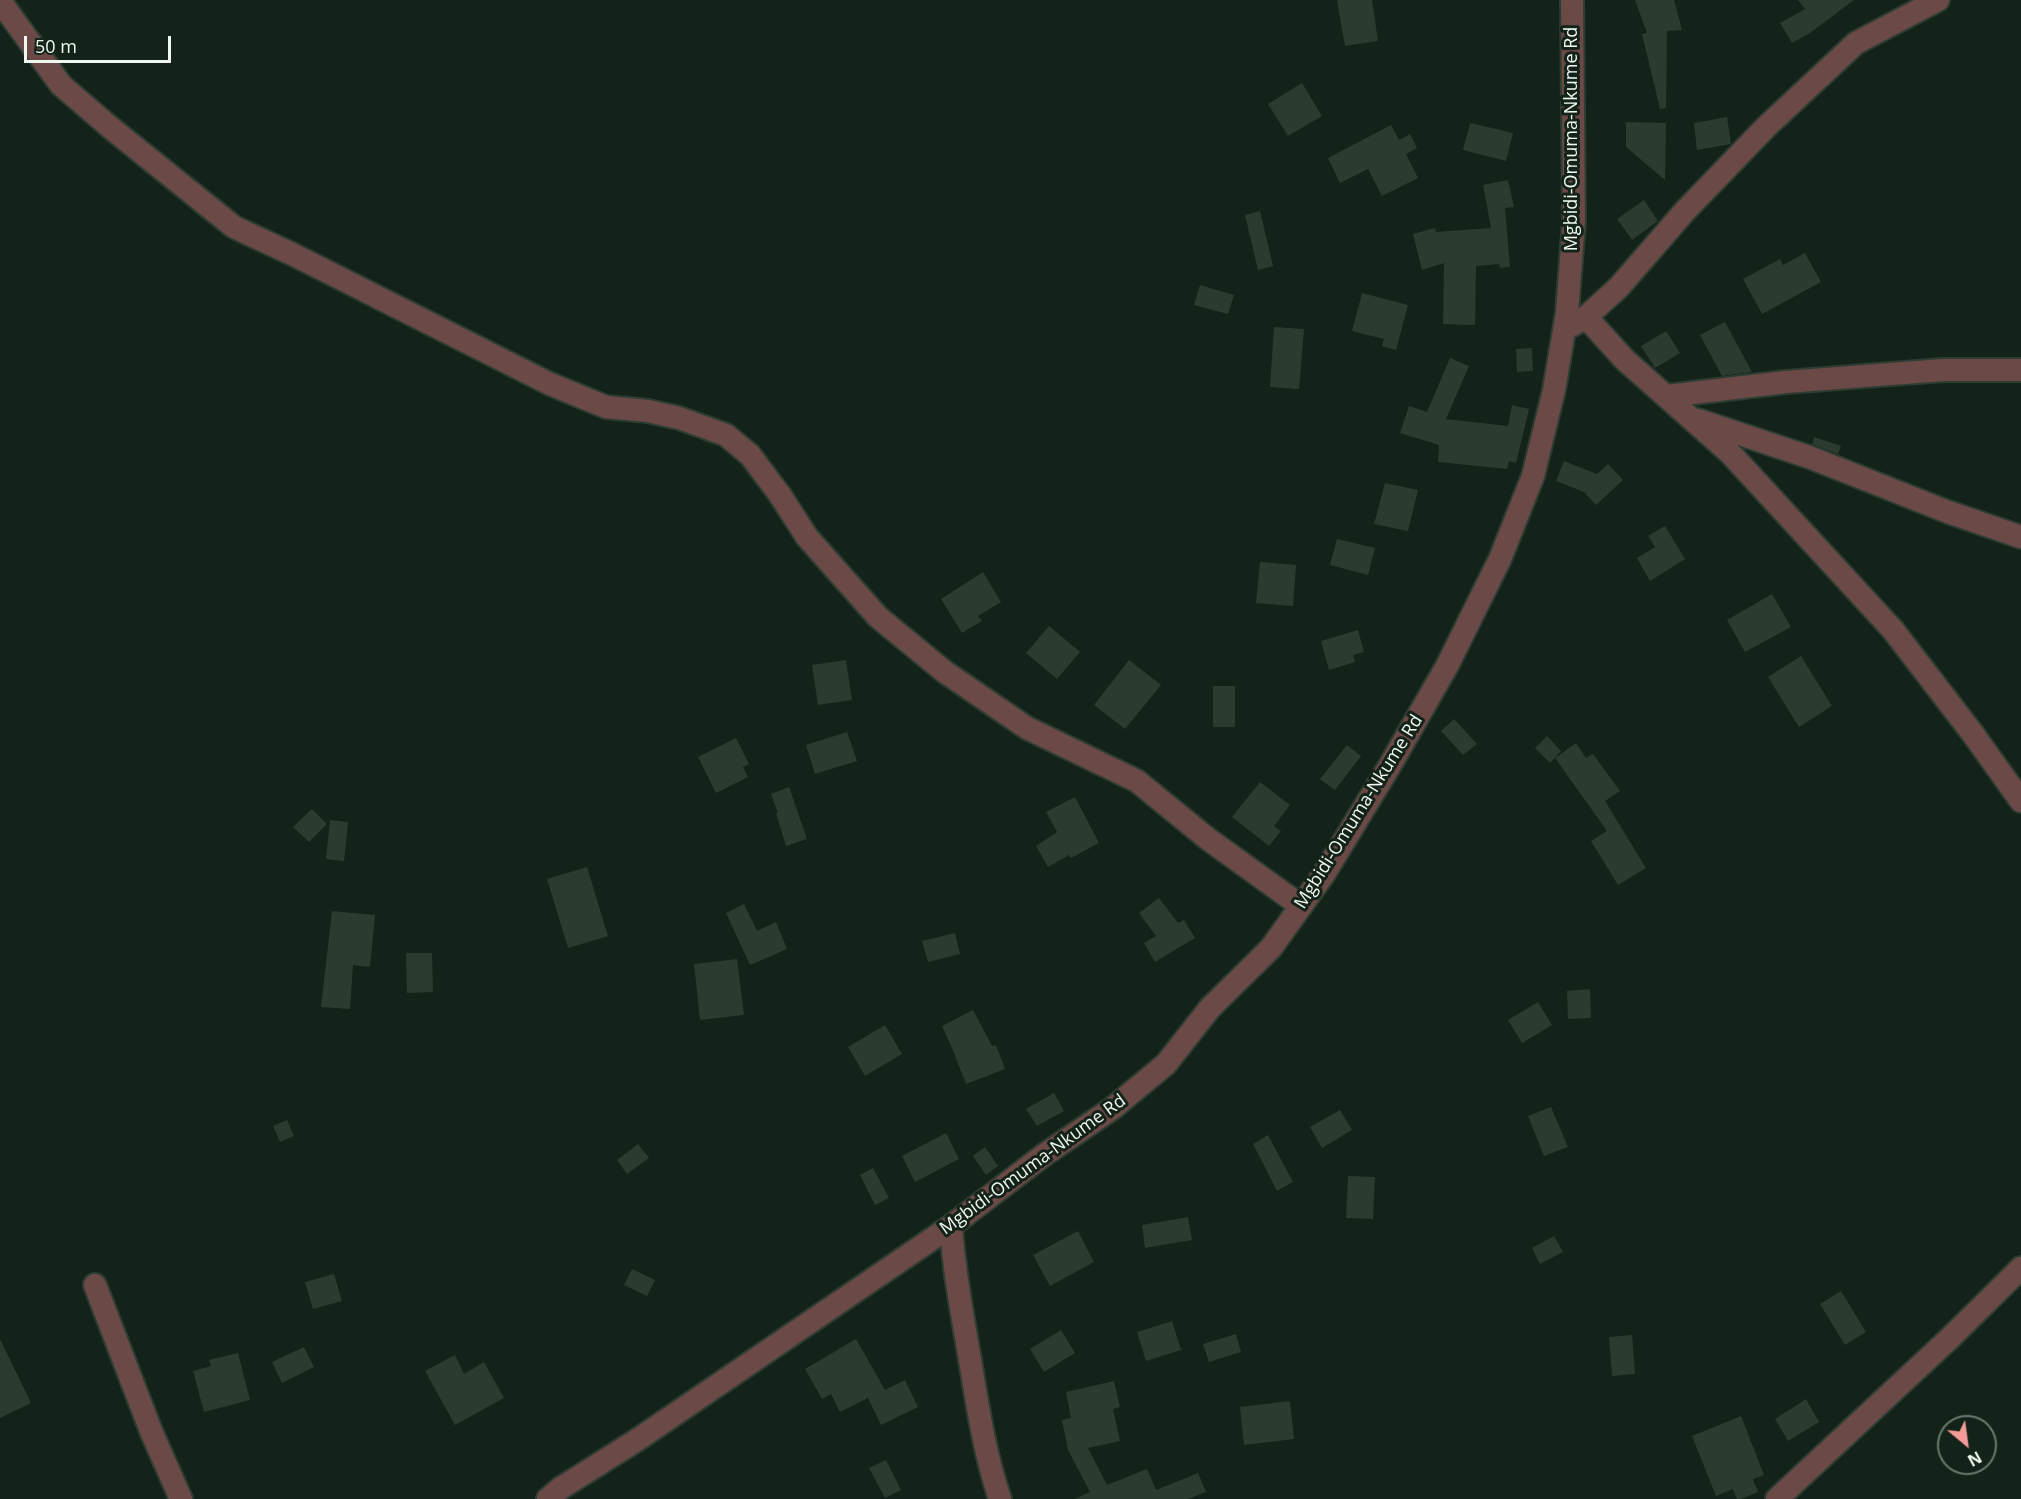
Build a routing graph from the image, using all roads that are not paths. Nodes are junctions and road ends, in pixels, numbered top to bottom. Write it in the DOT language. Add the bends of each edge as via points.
graph roads {
  1 [pos="1572,0"];
  2 [pos="1938,0"];
  3 [pos="0,1"];
  4 [pos="1586,317"];
  5 [pos="1564,330"];
  6 [pos="2021,370"];
  7 [pos="1667,396"];
  8 [pos="1691,417"];
  9 [pos="2021,537"];
  10 [pos="2021,801"];
  11 [pos="1301,906"];
  12 [pos="951,1226"];
  13 [pos="2021,1268"];
  14 [pos="95,1285"];
  15 [pos="181,1499"];
  16 [pos="548,1499"];
  17 [pos="1000,1499"];
  18 [pos="1777,1499"];
  1 -- 5 [label="street, Mgbidi-Omuma-Nkume Rd" via="1574,221"];
  2 -- 4 [label="street" via="1856,43 1766,127 1619,287"];
  3 -- 11 [label="street" via="61,85 234,227 550,384 606,407 679,418 726,435 750,455 807,537 878,617 937,665 1027,728 1137,781 1208,839"];
  4 -- 5 [label="street"];
  4 -- 7 [label="street" via="1625,360"];
  5 -- 11 [label="street, Mgbidi-Omuma-Nkume Rd" via="1533,476 1500,559 1447,666 1395,757"];
  6 -- 7 [label="street" via="1943,370"];
  7 -- 8 [label="street"];
  8 -- 9 [label="street"];
  8 -- 10 [label="street" via="1730,453 1893,630"];
  11 -- 12 [label="street, Mgbidi-Omuma-Nkume Rd" via="1271,948 1210,1008 1166,1064 1113,1108"];
  12 -- 16 [label="street, Mgbidi-Omuma-Nkume Rd"];
  12 -- 17 [label="street" via="954,1268 977,1402 990,1470"];
  13 -- 18 [label="street"];
  14 -- 15 [label="street"];
}
